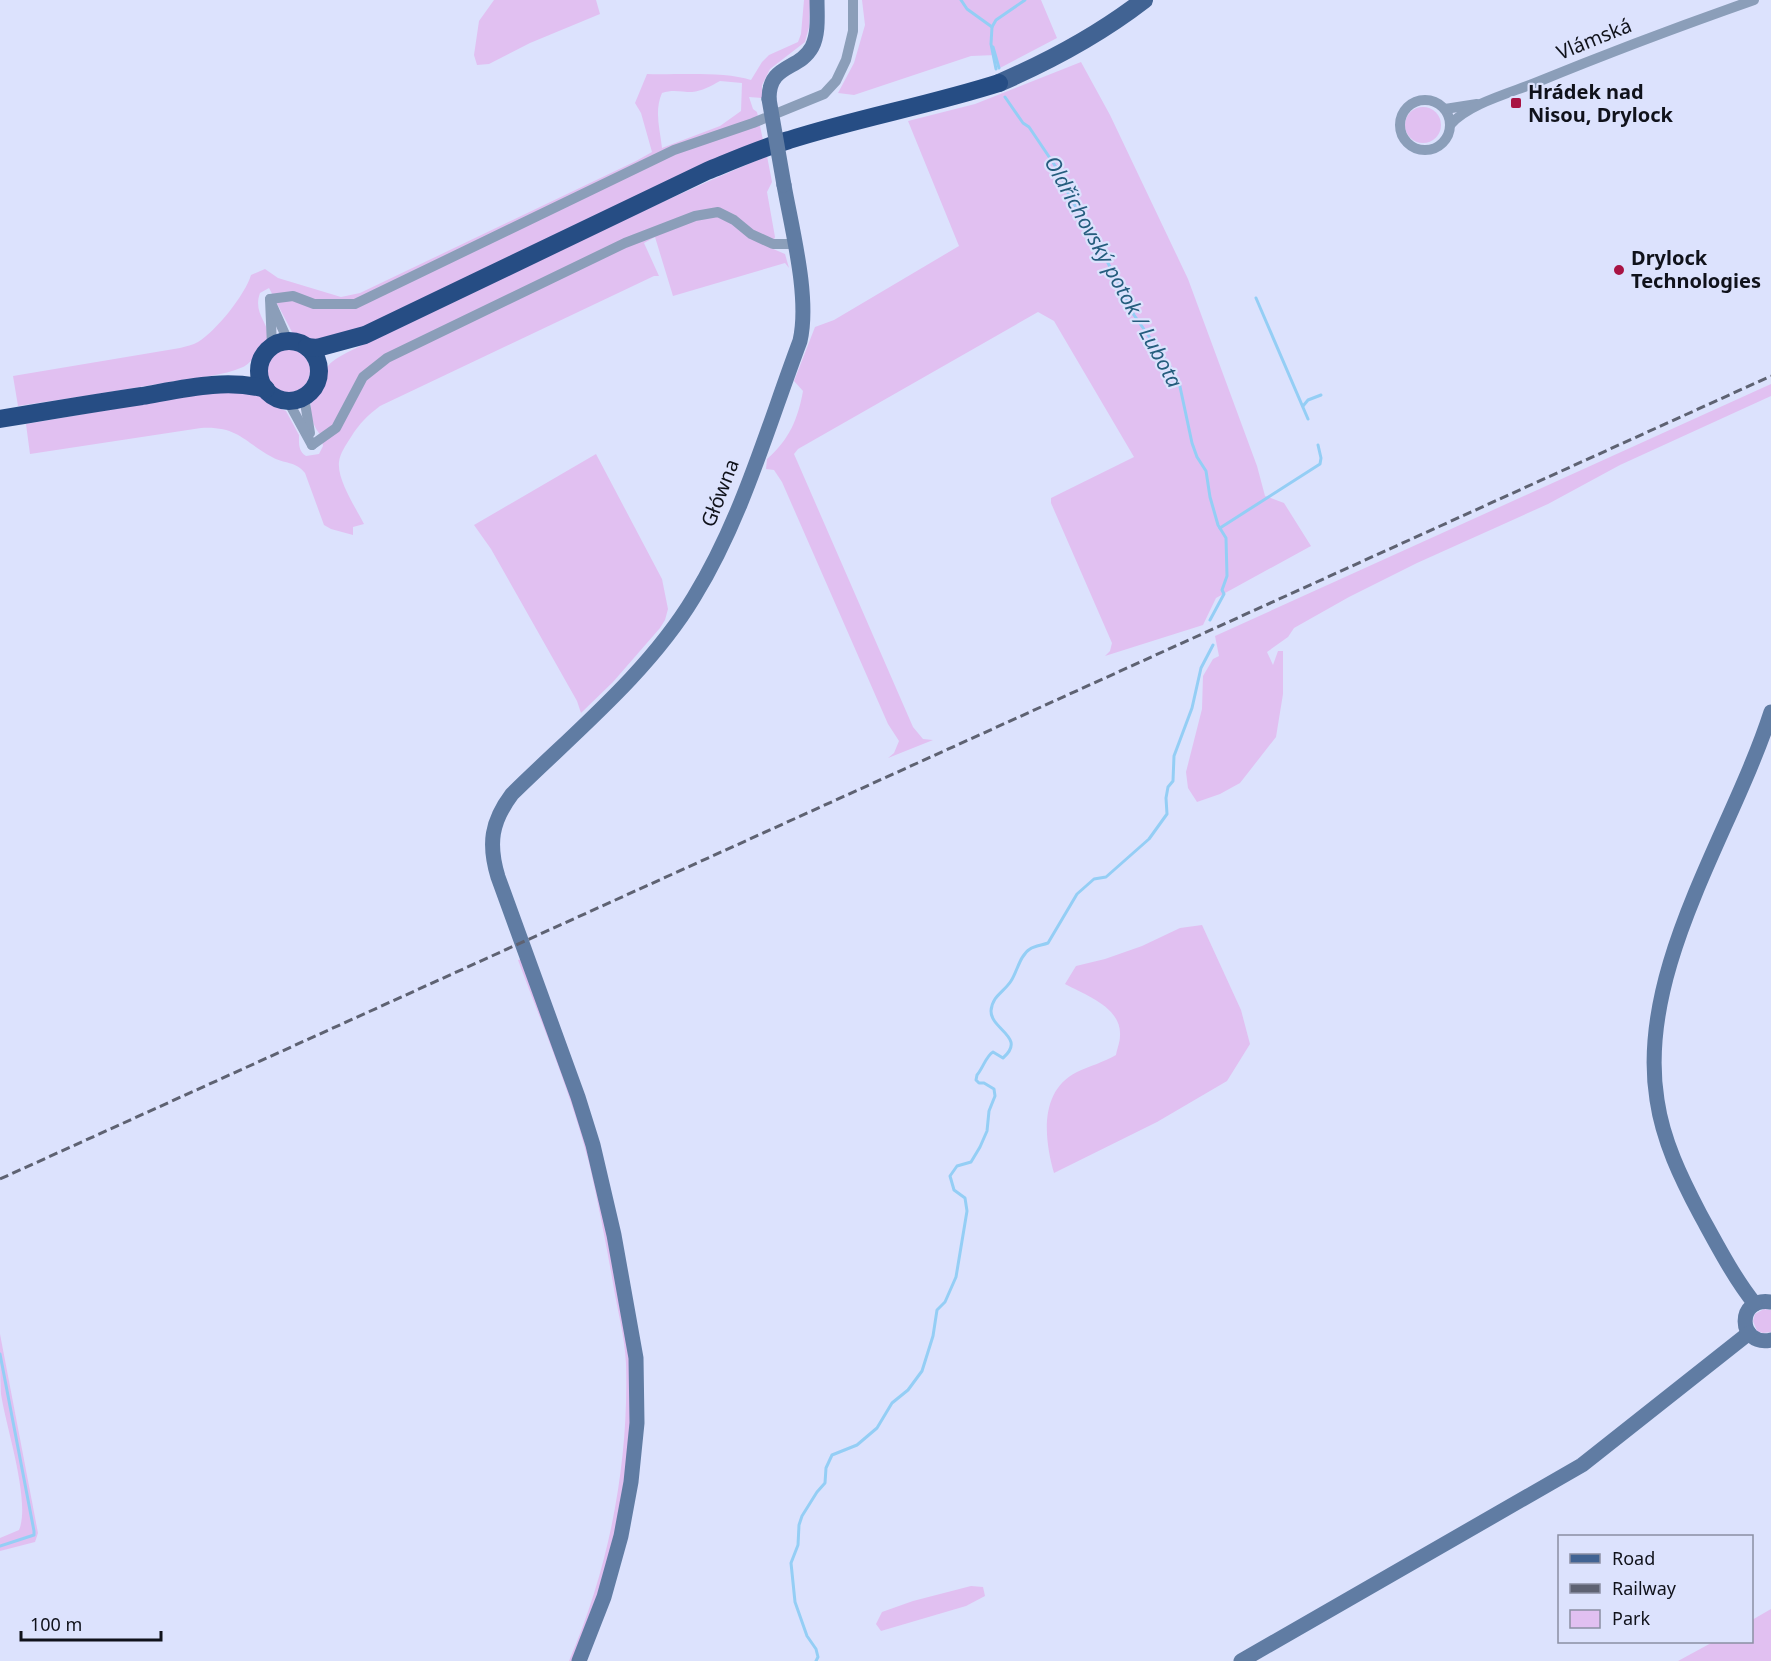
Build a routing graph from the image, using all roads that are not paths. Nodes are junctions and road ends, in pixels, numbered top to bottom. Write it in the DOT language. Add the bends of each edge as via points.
graph roads {
  1 [pos="817,0"];
  2 [pos="853,0"];
  3 [pos="1144,0"];
  4 [pos="1753,0"];
  5 [pos="999,82"];
  6 [pos="1483,104"];
  7 [pos="1444,109"];
  8 [pos="1450,125"];
  9 [pos="794,244"];
  10 [pos="270,299"];
  11 [pos="365,335"];
  12 [pos="280,344"];
  13 [pos="307,347"];
  14 [pos="261,363"];
  15 [pos="319,376"];
  16 [pos="195,387"];
  17 [pos="266,388"];
  18 [pos="296,399"];
  19 [pos="0,419"];
  20 [pos="312,445"];
  21 [pos="1771,711"];
  22 [pos="1771,1302"];
  23 [pos="1755,1304"];
  24 [pos="1749,1334"];
  25 [pos="1771,1340"];
  26 [pos="579,1661"];
  27 [pos="1241,1661"];
  1 -- 9 [label="street, Główna, bridge" via="812,47 777,74 769,86"];
  2 -- 10 [label="street" via="853,31 846,60 836,81 824,93 674,150 355,304 314,304 293,296"];
  3 -- 5 [label="main road" via="1087,38"];
  4 -- 6 [label="street, Vlámská"];
  5 -- 11 [label="highway" via="745,155"];
  6 -- 7 [label="street"];
  6 -- 8 [label="street"];
  7 -- 8 [label="street"];
  7 -- 8 [label="street" via="1423,100 1408,106 1400,120 1401,136 1412,147 1432,150 1442,144"];
  9 -- 20 [label="street" via="766,241 718,212 695,216 625,243 387,358 363,377 336,428"];
  9 -- 26 [label="street, Główna" via="803,329 724,541 694,598 659,645 512,794 496,820 492,856 593,1145 617,1247 636,1358 637,1423 621,1536 604,1597"];
  10 -- 12 [label="street"];
  10 -- 12 [label="street"];
  11 -- 13 [label="highway" via="317,348"];
  11 -- 15 [label="highway" via="325,365"];
  12 -- 13 [label="highway" via="297,342"];
  12 -- 14 [label="highway" via="266,352"];
  13 -- 15 [label="highway" via="317,358"];
  14 -- 16 [label="highway"];
  14 -- 17 [label="highway" via="260,376"];
  15 -- 18 [label="highway" via="311,392"];
  16 -- 17 [label="highway"];
  16 -- 19 [label="highway"];
  17 -- 18 [label="highway" via="278,399"];
  18 -- 20 [label="street"];
  18 -- 20 [label="street"];
  21 -- 23 [label="street" via="1676,943 1660,1003 1655,1047 1656,1098 1672,1157 1708,1229"];
  22 -- 23 [label="street"];
  23 -- 24 [label="street" via="1745,1317"];
  24 -- 25 [label="street" via="1761,1341"];
  24 -- 27 [label="street" via="1582,1465"];
}
